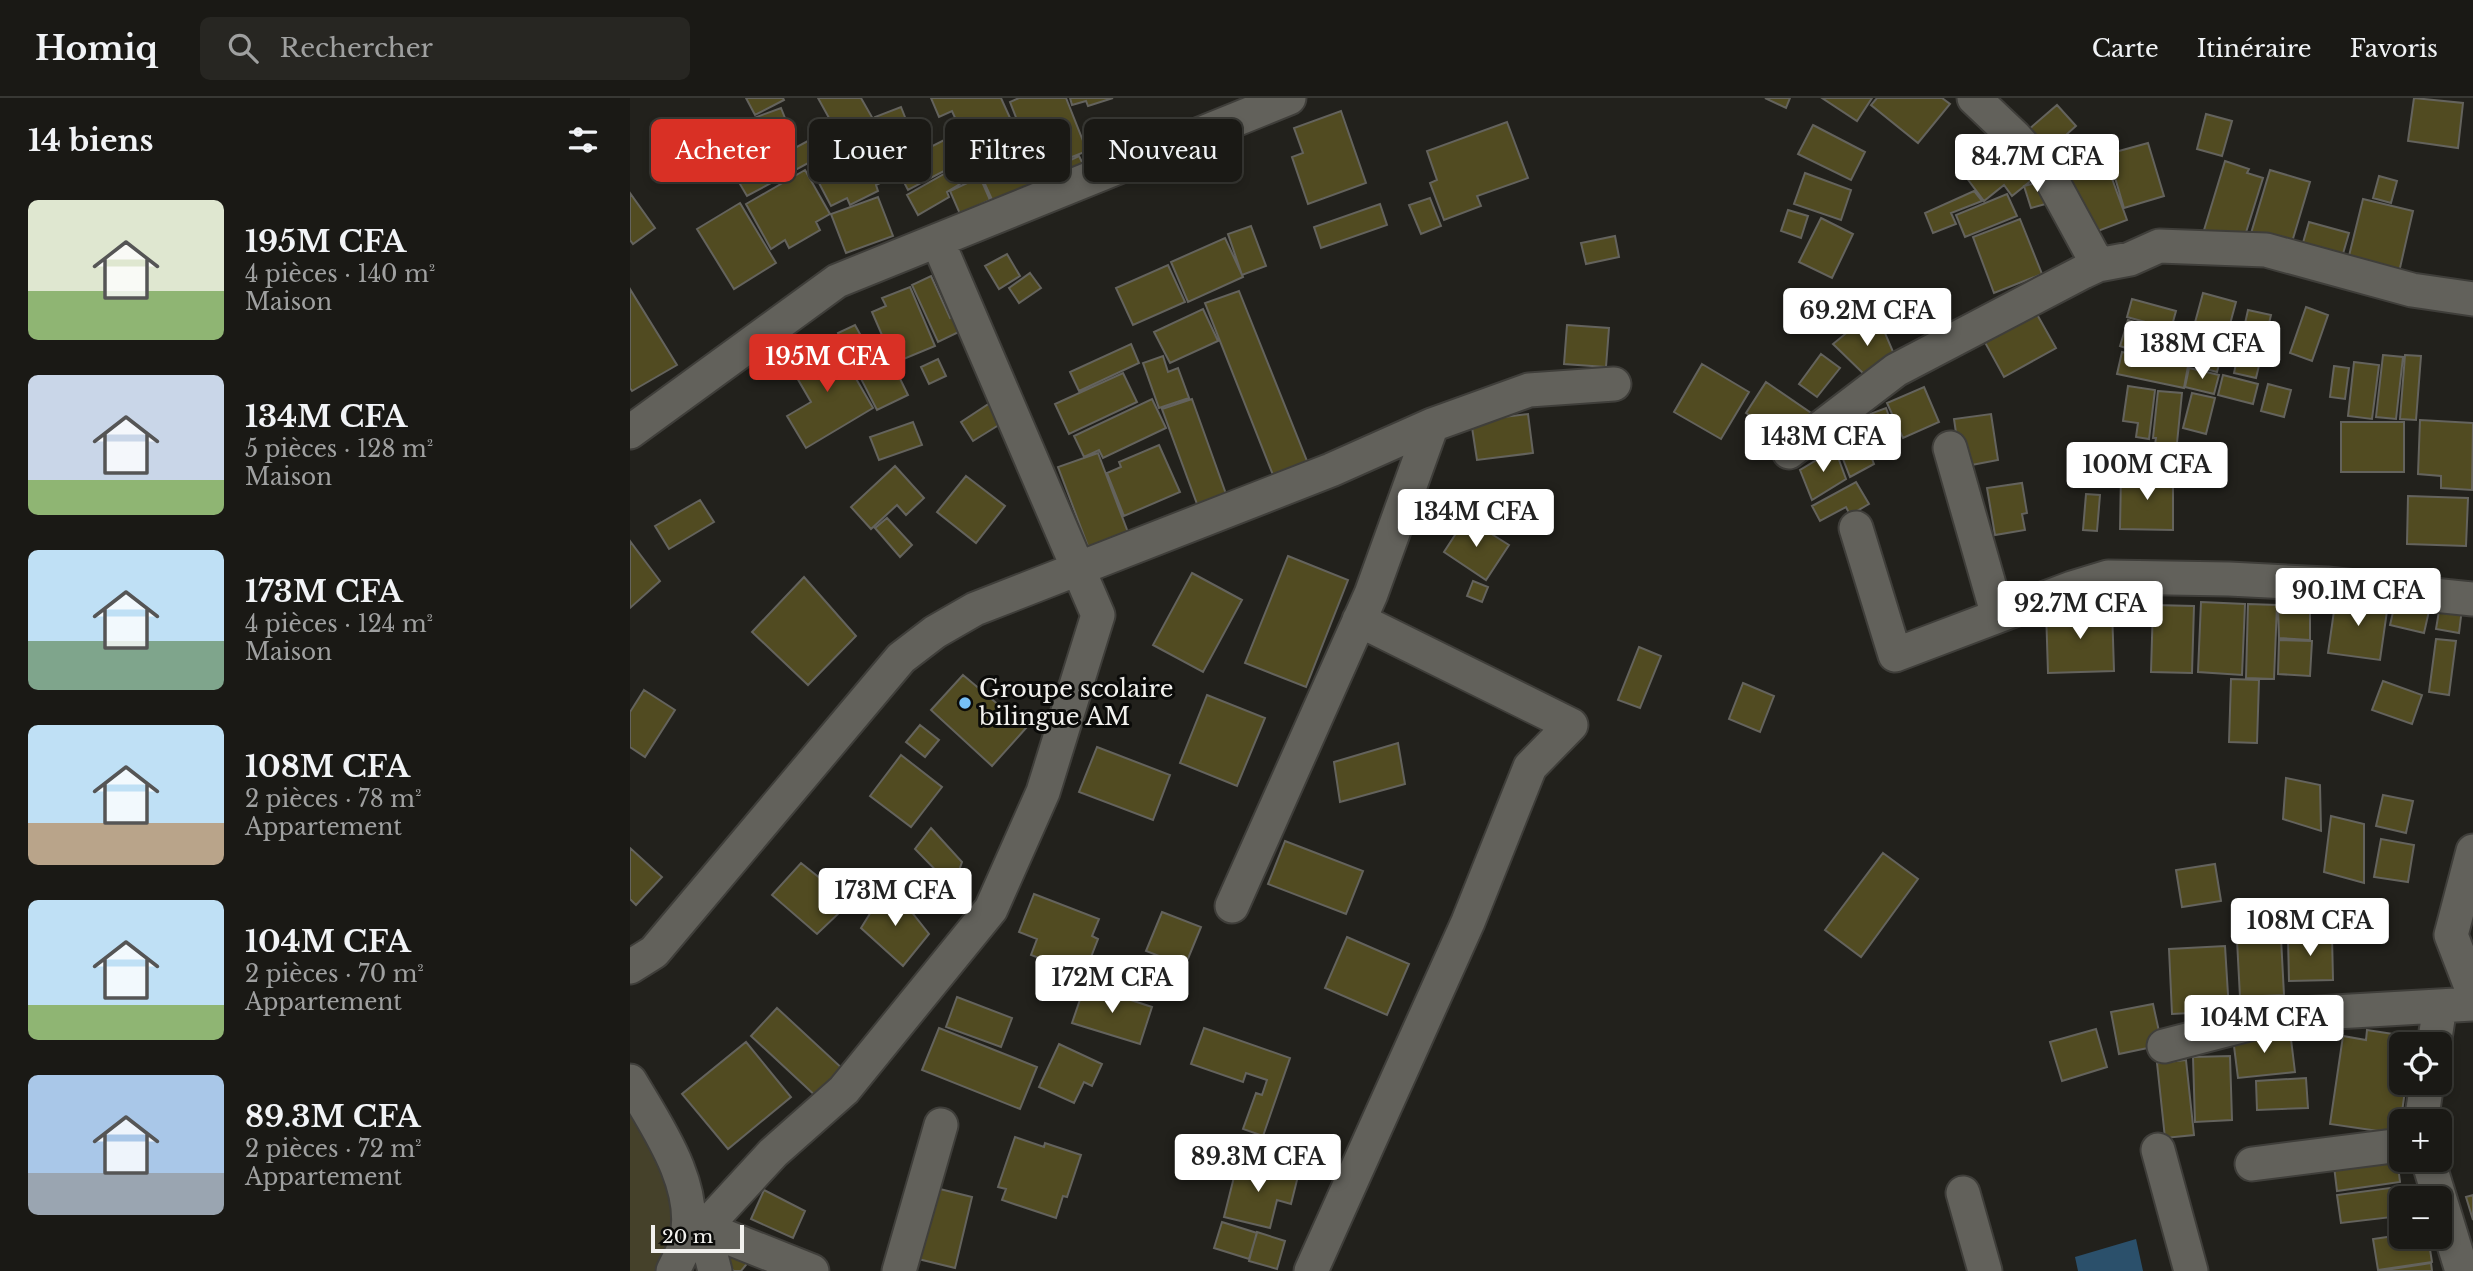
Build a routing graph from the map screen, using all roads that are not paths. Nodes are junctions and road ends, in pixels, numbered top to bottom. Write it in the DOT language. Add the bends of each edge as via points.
graph roads {
  1 [pos="1289,98"];
  2 [pos="1974,98"];
  3 [pos="938,242"];
  4 [pos="2098,265"];
  5 [pos="2473,299"];
  6 [pos="1614,384"];
  7 [pos="1432,425"];
  8 [pos="630,432"];
  9 [pos="1950,448"];
  10 [pos="1788,452"];
  11 [pos="1856,528"];
  12 [pos="1078,569"];
  13 [pos="2473,598"];
  14 [pos="1998,616"];
  15 [pos="1359,620"];
  16 [pos="2473,851"];
  17 [pos="1232,906"];
  18 [pos="633,971"];
  19 [pos="2473,992"];
  20 [pos="2473,1004"];
  21 [pos="2440,1006"];
  22 [pos="2436,1032"];
  23 [pos="2164,1046"];
  24 [pos="630,1081"];
  25 [pos="941,1125"];
  26 [pos="2389,1146"];
  27 [pos="2158,1150"];
  28 [pos="2252,1164"];
  29 [pos="2432,1172"];
  30 [pos="1963,1192"];
  31 [pos="695,1234"];
  32 [pos="673,1271"];
  33 [pos="715,1271"];
  34 [pos="811,1271"];
  35 [pos="899,1271"];
  36 [pos="1311,1271"];
  37 [pos="1985,1271"];
  38 [pos="2191,1271"];
  39 [pos="2462,1271"];
  1 -- 3 [label="street"];
  2 -- 4 [label="street" via="2049,175"];
  3 -- 8 [label="street" via="837,281"];
  3 -- 12 [label="street"];
  4 -- 5 [label="street" via="2130,259 2159,246 2266,250 2412,290"];
  4 -- 10 [label="street" via="1896,370"];
  6 -- 7 [label="street" via="1530,390"];
  7 -- 12 [label="street" via="1331,470"];
  7 -- 15 [label="street"];
  9 -- 14 [label="street"];
  11 -- 14 [label="street" via="1895,655"];
  12 -- 18 [label="street" via="975,609 901,658 673,931"];
  12 -- 31 [label="street" via="1098,615 1043,792 991,909 844,1090 773,1153"];
  13 -- 14 [label="street" via="2327,584 2108,577"];
  15 -- 17 [label="street"];
  15 -- 36 [label="street" via="1571,724 1530,767 1468,922"];
  16 -- 19 [label="street" via="2451,935"];
  20 -- 21 [label="street"];
  21 -- 22 [label="street"];
  21 -- 23 [label="street" via="2284,1015"];
  24 -- 31 [label="street" via="678,1168"];
  25 -- 35 [label="street"];
  26 -- 28 [label="street"];
  27 -- 38 [label="street"];
  29 -- 39 [label="street"];
  30 -- 37 [label="street"];
  31 -- 32 [label="street"];
  31 -- 33 [label="street"];
  31 -- 34 [label="street"];
}
